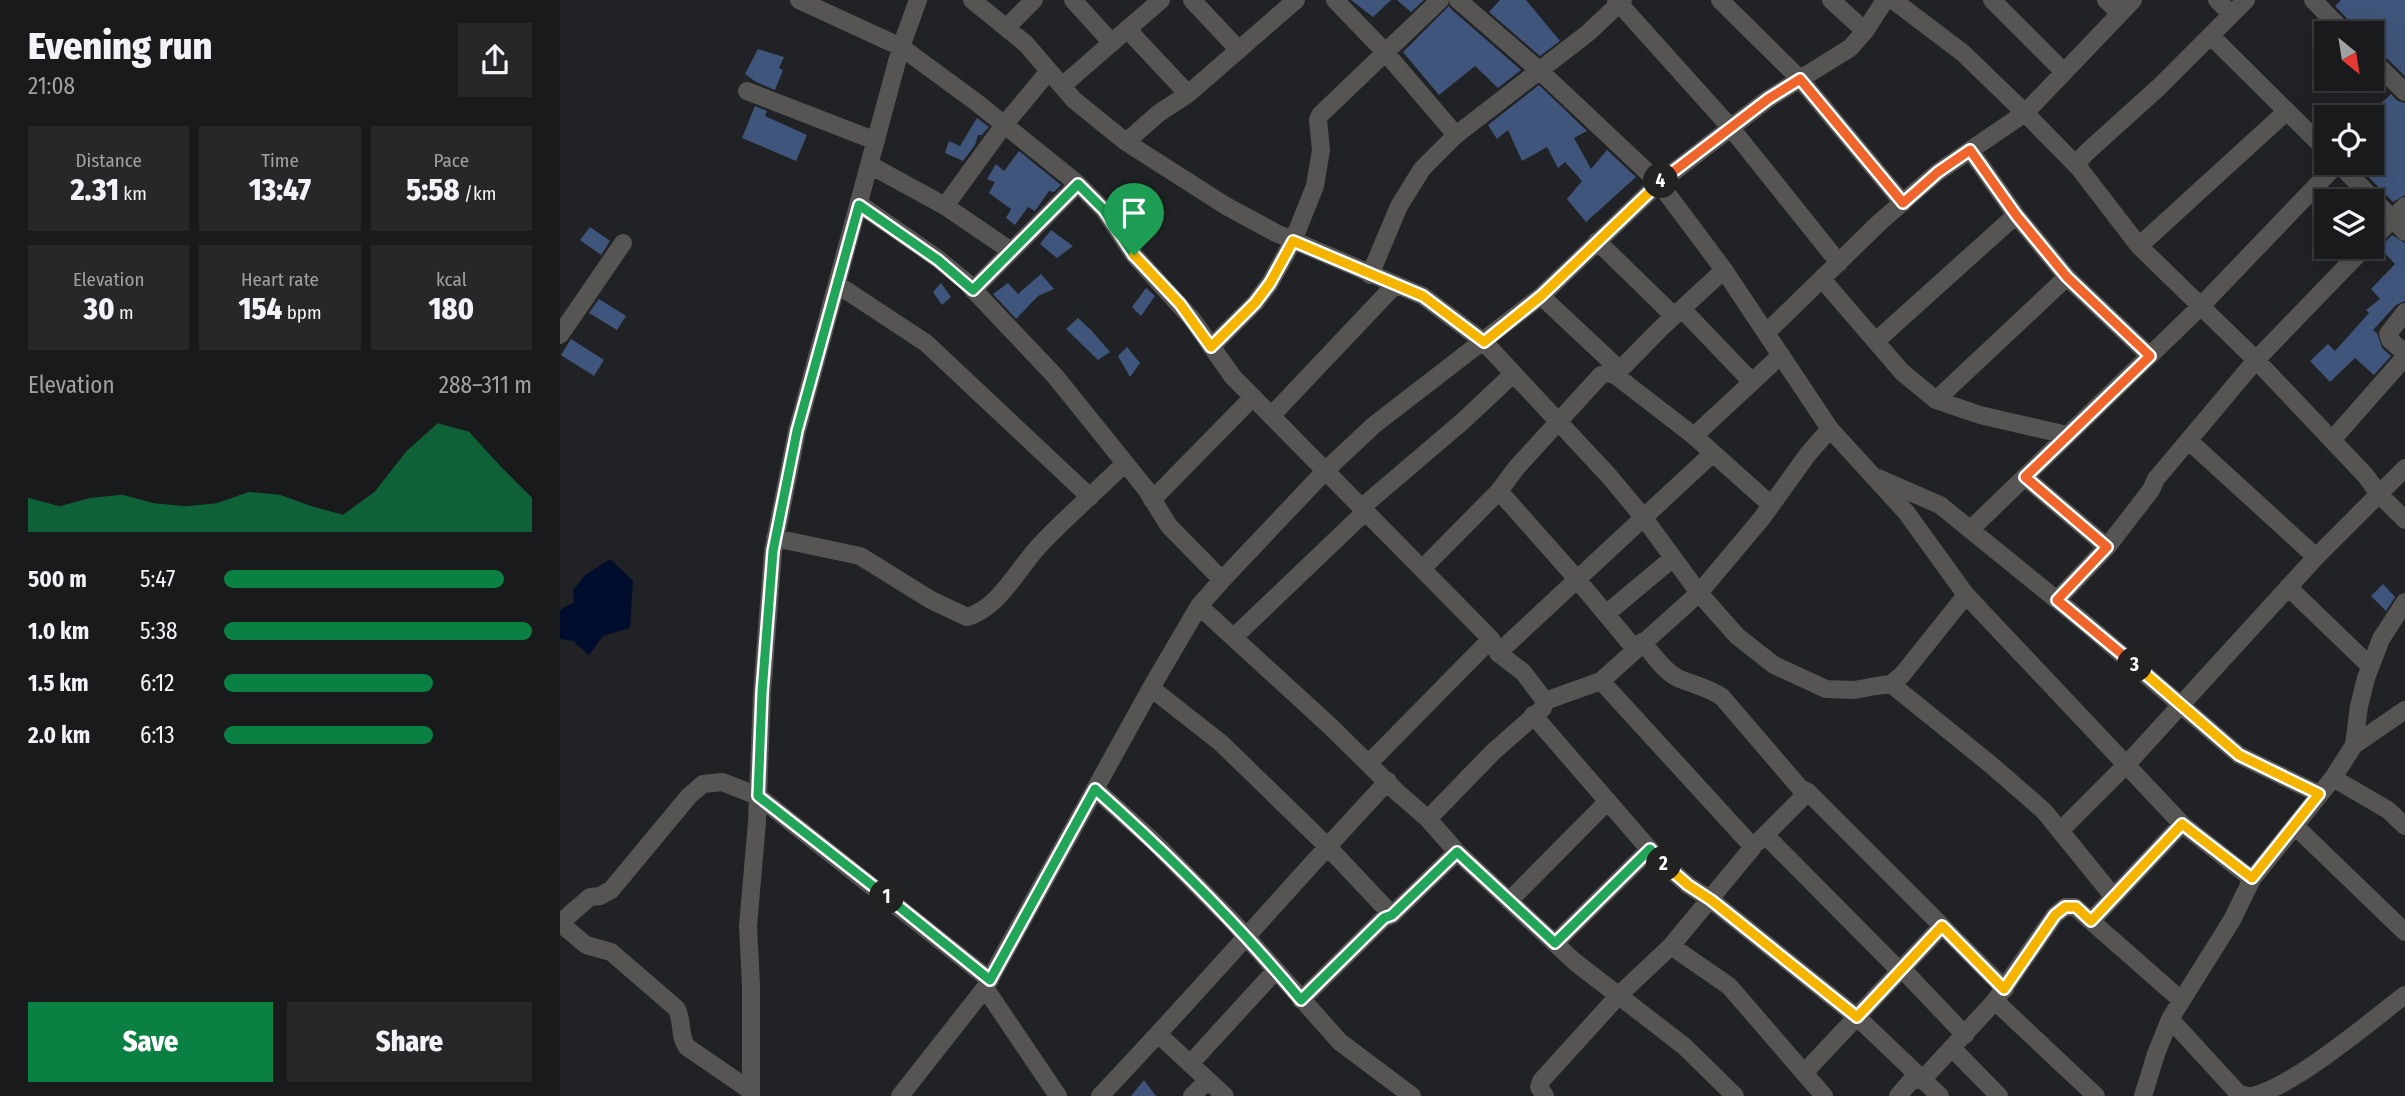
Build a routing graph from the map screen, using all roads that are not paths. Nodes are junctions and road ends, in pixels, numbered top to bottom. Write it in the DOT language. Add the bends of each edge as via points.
graph roads {
  1 [pos="799,0"];
  2 [pos="918,0"];
  3 [pos="972,0"];
  4 [pos="1034,0"];
  5 [pos="1073,0"];
  6 [pos="1161,0"];
  7 [pos="1192,0"];
  8 [pos="1296,0"];
  9 [pos="1335,0"];
  10 [pos="1440,0"];
  11 [pos="1458,0"];
  12 [pos="1720,0"];
  13 [pos="1832,0"];
  14 [pos="1885,0"];
  15 [pos="1893,0"];
  16 [pos="1992,0"];
  17 [pos="2106,0"];
  18 [pos="2217,0"];
  19 [pos="2246,0"];
  20 [pos="2314,0"];
  21 [pos="1619,1"];
  22 [pos="2126,6"];
  23 [pos="2231,14"];
  24 [pos="2334,21"];
  25 [pos="1007,27"];
  26 [pos="1127,29"];
  27 [pos="1865,31"];
  28 [pos="2211,36"];
  29 [pos="1112,43"];
  30 [pos="901,47"];
  31 [pos="1239,50"];
  32 [pos="1385,52"];
  33 [pos="1049,71"];
  34 [pos="1540,71"];
  35 [pos="2064,72"];
  36 [pos="2384,72"];
  37 [pos="1800,79"];
  38 [pos="1062,86"];
  39 [pos="747,91"];
  40 [pos="2405,92"];
  41 [pos="1188,94"];
  42 [pos="2287,111"];
  43 [pos="2025,113"];
  44 [pos="1004,125"];
  45 [pos="1731,128"];
  46 [pos="1456,135"];
  47 [pos="2314,138"];
  48 [pos="876,141"];
  49 [pos="1126,142"];
  50 [pos="1970,150"];
  51 [pos="870,165"];
  52 [pos="2079,168"];
  53 [pos="2327,175"];
  54 [pos="2353,175"];
  55 [pos="1659,183"];
  56 [pos="1078,184"];
  57 [pos="1903,203"];
  58 [pos="859,205"];
  59 [pos="945,206"];
  60 [pos="2399,213"];
  61 [pos="2016,215"];
  62 [pos="2384,228"];
  63 [pos="2405,232"];
  64 [pos="1293,241"];
  65 [pos="1597,241"];
  66 [pos="623,243"];
  67 [pos="2139,246"];
  68 [pos="1011,251"];
  69 [pos="2353,259"];
  70 [pos="1839,263"];
  71 [pos="1724,270"];
  72 [pos="1370,275"];
  73 [pos="2067,277"];
  74 [pos="1822,279"];
  75 [pos="838,285"];
  76 [pos="1395,285"];
  77 [pos="973,290"];
  78 [pos="1541,296"];
  79 [pos="2201,306"];
  80 [pos="2405,312"];
  81 [pos="1678,313"];
  82 [pos="562,328"];
  83 [pos="1766,332"];
  84 [pos="1876,341"];
  85 [pos="1484,342"];
  86 [pos="1211,347"];
  87 [pos="1781,355"];
  88 [pos="2405,355"];
  89 [pos="2150,356"];
  90 [pos="2256,360"];
  91 [pos="1618,372"];
  92 [pos="1513,373"];
  93 [pos="1752,382"];
  94 [pos="1253,397"];
  95 [pos="1936,400"];
  96 [pos="1271,416"];
  97 [pos="1558,422"];
  98 [pos="1830,429"];
  99 [pos="2067,435"];
  100 [pos="1694,436"];
  101 [pos="2332,440"];
  102 [pos="2189,441"];
  103 [pos="1713,453"];
  104 [pos="1125,463"];
  105 [pos="2405,468"];
  106 [pos="1326,470"];
  107 [pos="1871,475"];
  108 [pos="2025,477"];
  109 [pos="1499,491"];
  110 [pos="2378,493"];
  111 [pos="1090,497"];
  112 [pos="1152,500"];
  113 [pos="1771,505"];
  114 [pos="1364,509"];
  115 [pos="1644,518"];
  116 [pos="2405,520"];
  117 [pos="1970,529"];
  118 [pos="775,538"];
  119 [pos="2107,547"];
  120 [pos="2316,557"];
  121 [pos="1673,558"];
  122 [pos="1423,568"];
  123 [pos="1576,578"];
  124 [pos="1222,580"];
  125 [pos="2288,587"];
  126 [pos="1699,593"];
  127 [pos="1966,595"];
  128 [pos="2057,600"];
  129 [pos="2405,601"];
  130 [pos="1199,606"];
  131 [pos="1606,614"];
  132 [pos="1234,637"];
  133 [pos="1495,646"];
  134 [pos="1639,646"];
  135 [pos="2370,667"];
  136 [pos="1601,681"];
  137 [pos="1891,684"];
  138 [pos="1151,688"];
  139 [pos="2181,704"];
  140 [pos="1539,708"];
  141 [pos="2405,710"];
  142 [pos="2354,745"];
  143 [pos="1369,763"];
  144 [pos="2127,764"];
  145 [pos="2333,778"];
  146 [pos="1388,781"];
  147 [pos="1095,789"];
  148 [pos="1808,793"];
  149 [pos="2319,794"];
  150 [pos="758,796"];
  151 [pos="1608,801"];
  152 [pos="1428,819"];
  153 [pos="2182,824"];
  154 [pos="2295,826"];
  155 [pos="2405,826"];
  156 [pos="2061,830"];
  157 [pos="1759,841"];
  158 [pos="1327,846"];
  159 [pos="1650,849"];
  160 [pos="1457,852"];
  161 [pos="2252,878"];
  162 [pos="2113,896"];
  163 [pos="1711,900"];
  164 [pos="1509,901"];
  165 [pos="1392,915"];
  166 [pos="2091,921"];
  167 [pos="560,923"];
  168 [pos="1942,926"];
  169 [pos="2405,932"];
  170 [pos="1245,936"];
  171 [pos="1555,943"];
  172 [pos="1671,946"];
  173 [pos="1276,970"];
  174 [pos="1899,970"];
  175 [pos="987,984"];
  176 [pos="1619,995"];
  177 [pos="2000,995"];
  178 [pos="2405,995"];
  179 [pos="1301,1000"];
  180 [pos="2181,1000"];
  181 [pos="1857,1017"];
  182 [pos="2169,1019"];
  183 [pos="1159,1035"];
  184 [pos="1965,1035"];
  185 [pos="1953,1049"];
  186 [pos="1190,1064"];
  187 [pos="1804,1073"];
  188 [pos="1923,1079"];
  189 [pos="1208,1080"];
  190 [pos="751,1093"];
  191 [pos="1726,1093"];
  192 [pos="2245,1095"];
  193 [pos="900,1096"];
  194 [pos="1058,1096"];
  195 [pos="1100,1096"];
  196 [pos="1192,1096"];
  197 [pos="1225,1096"];
  198 [pos="1412,1096"];
  199 [pos="1545,1096"];
  200 [pos="1824,1096"];
  201 [pos="1898,1096"];
  202 [pos="1940,1096"];
  203 [pos="1999,1096"];
  204 [pos="2096,1096"];
  205 [pos="2143,1096"];
  1 -- 30 [label="street"];
  2 -- 30 [label="street"];
  3 -- 25 [label="street"];
  4 -- 25 [label="street"];
  5 -- 29 [label="street"];
  6 -- 26 [label="street"];
  7 -- 31 [label="street"];
  8 -- 31 [label="street"];
  9 -- 32 [label="street"];
  10 -- 32 [label="street"];
  11 -- 34 [label="street"];
  12 -- 37 [label="street"];
  13 -- 27 [label="street"];
  14 -- 27 [label="street"];
  15 -- 43 [label="street" via="1963,53"];
  16 -- 35 [label="street"];
  17 -- 22 [label="street"];
  18 -- 23 [label="street"];
  19 -- 23 [label="street"];
  20 -- 24 [label="street"];
  21 -- 34 [label="street"];
  21 -- 45 [label="street"];
  22 -- 35 [label="street"];
  23 -- 28 [label="street"];
  25 -- 33 [label="street"];
  26 -- 29 [label="street"];
  26 -- 41 [label="street"];
  27 -- 37 [label="street" via="1850,48"];
  28 -- 42 [label="street"];
  28 -- 52 [label="street" via="2086,153"];
  29 -- 38 [label="street"];
  30 -- 44 [label="street"];
  30 -- 48 [label="street"];
  31 -- 41 [label="street"];
  32 -- 46 [label="street"];
  32 -- 64 [label="street" via="1320,115 1315,186"];
  33 -- 38 [label="street"];
  33 -- 44 [label="street"];
  34 -- 46 [label="street"];
  34 -- 55 [label="street"];
  35 -- 43 [label="street"];
  36 -- 40 [label="street"];
  37 -- 45 [label="street"];
  37 -- 57 [label="street"];
  38 -- 49 [label="street"];
  39 -- 48 [label="street"];
  41 -- 49 [label="street"];
  42 -- 47 [label="street"];
  42 -- 67 [label="street"];
  43 -- 50 [label="street"];
  43 -- 52 [label="street"];
  44 -- 56 [label="street"];
  44 -- 59 [label="street"];
  45 -- 55 [label="street"];
  45 -- 70 [label="street"];
  46 -- 72 [label="street" via="1422,169 1399,206"];
  48 -- 51 [label="street"];
  49 -- 64 [label="street" via="1226,206"];
  50 -- 57 [label="street"];
  50 -- 61 [label="street"];
  51 -- 58 [label="street"];
  51 -- 59 [label="street"];
  52 -- 67 [label="street"];
  53 -- 79 [label="street"];
  54 -- 60 [label="street"];
  55 -- 65 [label="street"];
  55 -- 71 [label="street"];
  56 -- 68 [label="street"];
  56 -- 86 [label="street" via="1104,210 1134,255"];
  57 -- 70 [label="street"];
  58 -- 75 [label="street"];
  58 -- 77 [label="street"];
  59 -- 68 [label="street"];
  60 -- 62 [label="street"];
  60 -- 63 [label="street"];
  61 -- 73 [label="street"];
  61 -- 84 [label="street"];
  64 -- 72 [label="street"];
  64 -- 86 [label="street" via="1255,303"];
  65 -- 78 [label="street"];
  65 -- 81 [label="street"];
  66 -- 82 [label="street"];
  67 -- 79 [label="street"];
  68 -- 77 [label="street"];
  69 -- 90 [label="street"];
  70 -- 74 [label="street"];
  71 -- 81 [label="street"];
  71 -- 83 [label="street"];
  72 -- 76 [label="street"];
  73 -- 89 [label="street"];
  73 -- 95 [label="street"];
  74 -- 83 [label="street"];
  74 -- 84 [label="street"];
  75 -- 111 [label="street" via="926,343"];
  75 -- 118 [label="street" via="797,431"];
  76 -- 85 [label="street" via="1423,296"];
  76 -- 96 [label="street"];
  77 -- 104 [label="street" via="1055,376"];
  78 -- 85 [label="street"];
  78 -- 91 [label="street"];
  79 -- 89 [label="street"];
  79 -- 90 [label="street"];
  80 -- 88 [label="street" via="2388,334"];
  81 -- 91 [label="street"];
  81 -- 93 [label="street"];
  83 -- 87 [label="street"];
  84 -- 95 [label="street" via="1902,372"];
  85 -- 92 [label="street"];
  85 -- 106 [label="street" via="1374,425"];
  86 -- 94 [label="street"];
  87 -- 93 [label="street"];
  87 -- 98 [label="street"];
  88 -- 101 [label="street"];
  89 -- 99 [label="street"];
  90 -- 101 [label="street"];
  90 -- 102 [label="street"];
  91 -- 97 [label="street" via="1601,375"];
  91 -- 100 [label="street"];
  92 -- 97 [label="street"];
  92 -- 114 [label="street"];
  93 -- 100 [label="street"];
  94 -- 96 [label="street"];
  94 -- 112 [label="street"];
  95 -- 99 [label="street"];
  96 -- 106 [label="street"];
  97 -- 109 [label="street"];
  97 -- 115 [label="street"];
  98 -- 107 [label="street"];
  98 -- 113 [label="street"];
  99 -- 108 [label="street"];
  100 -- 103 [label="street"];
  101 -- 110 [label="street"];
  102 -- 119 [label="street"];
  102 -- 120 [label="street"];
  103 -- 113 [label="street"];
  103 -- 115 [label="street"];
  104 -- 111 [label="street"];
  104 -- 112 [label="street"];
  105 -- 110 [label="street"];
  106 -- 114 [label="street"];
  106 -- 124 [label="street"];
  107 -- 117 [label="street" via="1940,505"];
  107 -- 127 [label="street" via="1906,512"];
  108 -- 117 [label="street"];
  108 -- 119 [label="street"];
  109 -- 122 [label="street"];
  109 -- 123 [label="street"];
  110 -- 116 [label="street"];
  110 -- 120 [label="street"];
  111 -- 118 [label="street" via="989,606 967,617 860,556"];
  112 -- 124 [label="street" via="1169,526"];
  113 -- 126 [label="street"];
  114 -- 122 [label="street"];
  114 -- 132 [label="street"];
  115 -- 121 [label="street"];
  115 -- 123 [label="street"];
  117 -- 128 [label="street"];
  118 -- 150 [label="street"];
  119 -- 128 [label="street"];
  120 -- 125 [label="street"];
  121 -- 126 [label="street"];
  121 -- 131 [label="street"];
  122 -- 133 [label="street"];
  123 -- 131 [label="street"];
  123 -- 133 [label="street"];
  124 -- 130 [label="street"];
  125 -- 135 [label="street"];
  125 -- 139 [label="street"];
  126 -- 134 [label="street"];
  126 -- 137 [label="street" via="1737,636 1774,665 1826,689"];
  127 -- 137 [label="street"];
  127 -- 144 [label="street"];
  128 -- 139 [label="street"];
  129 -- 135 [label="street"];
  130 -- 132 [label="street"];
  130 -- 138 [label="street"];
  131 -- 134 [label="street"];
  132 -- 143 [label="street"];
  133 -- 140 [label="street" via="1523,672"];
  133 -- 143 [label="street"];
  134 -- 136 [label="street"];
  134 -- 148 [label="street" via="1668,672 1722,697"];
  135 -- 142 [label="street"];
  136 -- 140 [label="street"];
  136 -- 157 [label="street"];
  137 -- 156 [label="street" via="1990,764"];
  138 -- 147 [label="street"];
  138 -- 158 [label="street" via="1221,743"];
  139 -- 144 [label="street"];
  139 -- 149 [label="street" via="2239,755"];
  140 -- 151 [label="street"];
  140 -- 152 [label="street"];
  141 -- 142 [label="street"];
  142 -- 145 [label="street"];
  143 -- 146 [label="street"];
  144 -- 153 [label="street"];
  144 -- 156 [label="street"];
  145 -- 149 [label="street"];
  145 -- 155 [label="street" via="2388,810"];
  146 -- 152 [label="street"];
  146 -- 158 [label="street"];
  147 -- 170 [label="street"];
  147 -- 175 [label="street"];
  148 -- 157 [label="street"];
  148 -- 168 [label="street"];
  149 -- 154 [label="street"];
  150 -- 167 [label="street" via="722,782 704,784 611,890 590,897"];
  150 -- 175 [label="street"];
  150 -- 190 [label="street" via="748,926"];
  151 -- 159 [label="street"];
  151 -- 164 [label="street"];
  152 -- 160 [label="street"];
  153 -- 161 [label="street"];
  153 -- 162 [label="street"];
  154 -- 161 [label="street"];
  154 -- 169 [label="street"];
  156 -- 162 [label="street"];
  157 -- 163 [label="street"];
  157 -- 174 [label="street"];
  158 -- 165 [label="street"];
  158 -- 170 [label="street"];
  159 -- 163 [label="street"];
  159 -- 171 [label="street"];
  160 -- 164 [label="street"];
  160 -- 165 [label="street"];
  161 -- 180 [label="street" via="2232,920"];
  162 -- 166 [label="street"];
  163 -- 172 [label="street"];
  163 -- 181 [label="street"];
  164 -- 171 [label="street"];
  165 -- 179 [label="street"];
  166 -- 177 [label="street" via="2076,907 2065,907 2055,915"];
  166 -- 180 [label="street"];
  167 -- 190 [label="street" via="586,946 611,953 676,1009 687,1046"];
  168 -- 174 [label="street"];
  168 -- 177 [label="street"];
  170 -- 173 [label="street"];
  170 -- 183 [label="street"];
  171 -- 176 [label="street"];
  172 -- 176 [label="street"];
  172 -- 187 [label="street" via="1729,986"];
  173 -- 179 [label="street"];
  173 -- 186 [label="street"];
  174 -- 181 [label="street"];
  174 -- 184 [label="street"];
  175 -- 193 [label="street"];
  175 -- 194 [label="street"];
  176 -- 191 [label="street" via="1684,1046"];
  176 -- 199 [label="street" via="1541,1081"];
  177 -- 184 [label="street"];
  177 -- 204 [label="street"];
  178 -- 192 [label="street" via="2308,1068 2262,1094"];
  179 -- 198 [label="street" via="1340,1042"];
  180 -- 182 [label="street"];
  181 -- 187 [label="street"];
  181 -- 188 [label="street"];
  182 -- 192 [label="street"];
  182 -- 205 [label="street"];
  183 -- 186 [label="street"];
  183 -- 195 [label="street"];
  184 -- 185 [label="street"];
  185 -- 188 [label="street"];
  185 -- 203 [label="street"];
  186 -- 189 [label="street"];
  187 -- 200 [label="street"];
  188 -- 201 [label="street" via="1911,1081"];
  188 -- 202 [label="street"];
  189 -- 196 [label="street"];
  189 -- 197 [label="street"];
}
